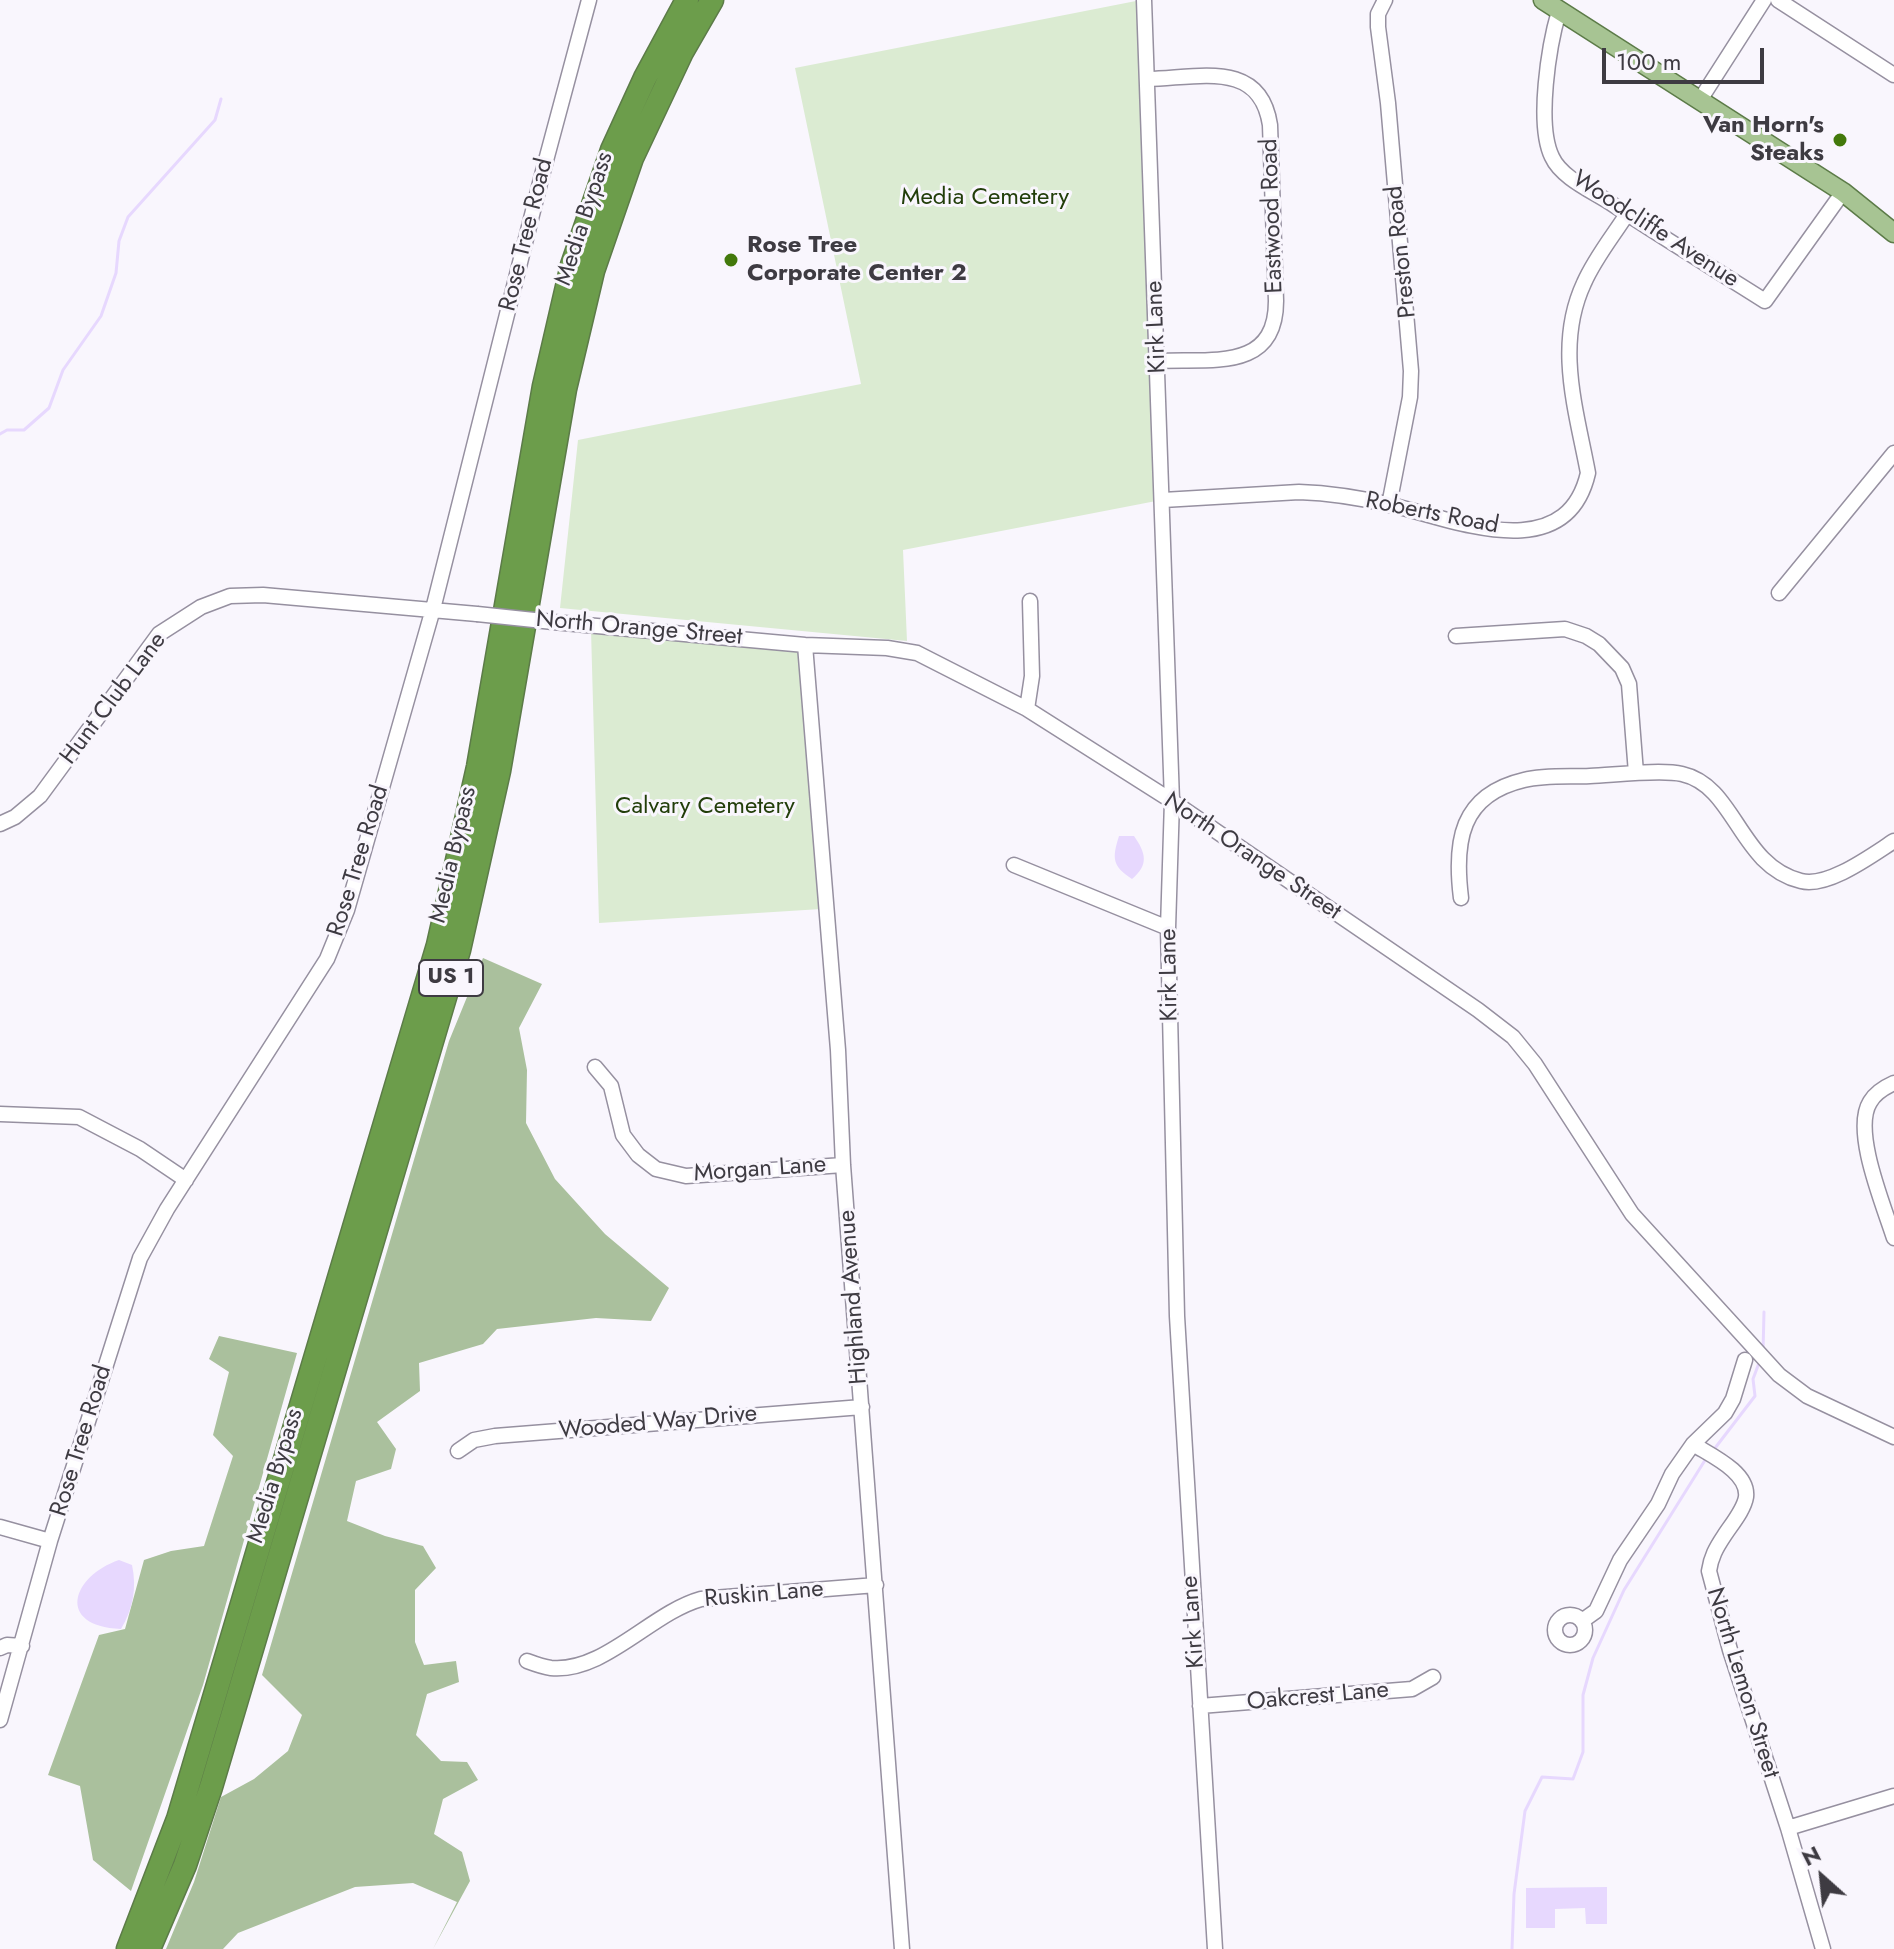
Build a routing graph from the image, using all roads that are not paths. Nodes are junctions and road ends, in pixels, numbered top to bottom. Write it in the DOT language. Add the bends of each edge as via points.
graph roads {
  1 [pos="589,0"];
  2 [pos="685,0"];
  3 [pos="712,0"];
  4 [pos="1144,0"];
  5 [pos="1385,0"];
  6 [pos="1543,0"];
  7 [pos="1764,0"];
  8 [pos="1778,0"];
  9 [pos="1559,11"];
  10 [pos="1894,75"];
  11 [pos="1148,79"];
  12 [pos="1700,100"];
  13 [pos="1843,192"];
  14 [pos="1627,214"];
  15 [pos="1891,224"];
  16 [pos="1158,361"];
  17 [pos="1894,453"];
  18 [pos="1163,500"];
  19 [pos="1389,505"];
  20 [pos="1779,593"];
  21 [pos="1030,601"];
  22 [pos="433,609"];
  23 [pos="1456,636"];
  24 [pos="805,645"];
  25 [pos="1027,709"];
  26 [pos="1636,773"];
  27 [pos="1172,801"];
  28 [pos="0,824"];
  29 [pos="1894,841"];
  30 [pos="1014,865"];
  31 [pos="1461,898"];
  32 [pos="1168,928"];
  33 [pos="595,1067"];
  34 [pos="1894,1083"];
  35 [pos="0,1114"];
  36 [pos="843,1165"];
  37 [pos="186,1180"];
  38 [pos="1894,1238"];
  39 [pos="1745,1360"];
  40 [pos="862,1407"];
  41 [pos="1894,1437"];
  42 [pos="1698,1448"];
  43 [pos="458,1451"];
  44 [pos="0,1527"];
  45 [pos="50,1541"];
  46 [pos="876,1585"];
  47 [pos="1582,1621"];
  48 [pos="22,1646"];
  49 [pos="0,1648"];
  50 [pos="527,1661"];
  51 [pos="1433,1677"];
  52 [pos="1200,1706"];
  53 [pos="0,1720"];
  54 [pos="1894,1796"];
  55 [pos="1788,1828"];
  56 [pos="128,1949"];
  57 [pos="149,1949"];
  58 [pos="902,1949"];
  59 [pos="1215,1949"];
  60 [pos="1823,1949"];
  1 -- 22 [label="street, Rose Tree Road"];
  2 -- 56 [label="highway, Media Bypass / US 1" via="597,189 562,305 453,886 178,1819"];
  3 -- 57 [label="highway, Media Bypass / US 1" via="637,147 593,271 565,389 499,771 459,950 211,1787"];
  4 -- 11 [label="street, Kirk Lane"];
  5 -- 19 [label="street, Preston Road" via="1378,27 1411,348 1410,397"];
  6 -- 9 [label="main road"];
  7 -- 12 [label="street"];
  8 -- 10 [label="street"];
  9 -- 12 [label="main road"];
  9 -- 14 [label="street, Woodcliffe Avenue" via="1548,66 1545,119 1550,153 1566,174"];
  11 -- 16 [label="street, Kirk Lane"];
  11 -- 16 [label="street, Eastwood Road" via="1239,79 1263,97 1271,140 1276,320 1269,337 1255,351 1236,358"];
  12 -- 13 [label="main road"];
  13 -- 14 [label="street, Woodcliffe Avenue" via="1765,301"];
  13 -- 15 [label="main road"];
  14 -- 19 [label="street, Roberts Road" via="1584,282 1570,330 1568,365 1588,473 1576,506 1547,526 1498,530"];
  16 -- 18 [label="street, Kirk Lane"];
  17 -- 20 [label="street"];
  18 -- 19 [label="street, Roberts Road" via="1299,492"];
  18 -- 27 [label="street, Kirk Lane"];
  21 -- 25 [label="street" via="1032,676"];
  22 -- 24 [label="street, North Orange Street, bridge"];
  22 -- 28 [label="street, Hunt Club Lane" via="263,595 230,596 201,607 159,634 40,796"];
  22 -- 37 [label="street, Rose Tree Road" via="335,943"];
  23 -- 26 [label="street" via="1565,629 1599,644 1629,684"];
  24 -- 25 [label="street, North Orange Street" via="917,653"];
  24 -- 36 [label="street, Highland Avenue"];
  25 -- 27 [label="street, North Orange Street"];
  26 -- 29 [label="street" via="1682,773 1710,789 1761,860 1802,882 1841,872"];
  26 -- 31 [label="street" via="1525,780 1481,800 1459,838"];
  27 -- 32 [label="street, Kirk Lane"];
  27 -- 41 [label="street, North Orange Street" via="1513,1037 1632,1214 1779,1375 1807,1396"];
  30 -- 32 [label="street"];
  32 -- 52 [label="street, Kirk Lane" via="1177,1316"];
  33 -- 36 [label="street, Morgan Lane" via="611,1086 623,1135 656,1169 686,1176"];
  34 -- 38 [label="street" via="1868,1104 1864,1125"];
  35 -- 37 [label="street" via="79,1117"];
  36 -- 40 [label="street, Highland Avenue"];
  37 -- 45 [label="street, Rose Tree Road" via="140,1258"];
  39 -- 42 [label="street" via="1733,1399"];
  40 -- 43 [label="street, Wooded Way Drive" via="495,1436 474,1440"];
  40 -- 46 [label="street, Highland Avenue"];
  42 -- 47 [label="street" via="1672,1474 1596,1611"];
  42 -- 55 [label="street, North Lemon Street" via="1744,1484 1741,1510 1710,1559 1709,1571"];
  44 -- 45 [label="street"];
  45 -- 48 [label="street, Rose Tree Road"];
  46 -- 50 [label="street, Ruskin Lane" via="701,1599 570,1667"];
  46 -- 58 [label="street, Highland Avenue"];
  48 -- 49 [label="street"];
  48 -- 53 [label="street, Rose Tree Road"];
  51 -- 52 [label="street, Oakcrest Lane" via="1412,1689"];
  52 -- 59 [label="street, Kirk Lane"];
  54 -- 55 [label="street"];
  55 -- 60 [label="street, North Lemon Street"];
}
